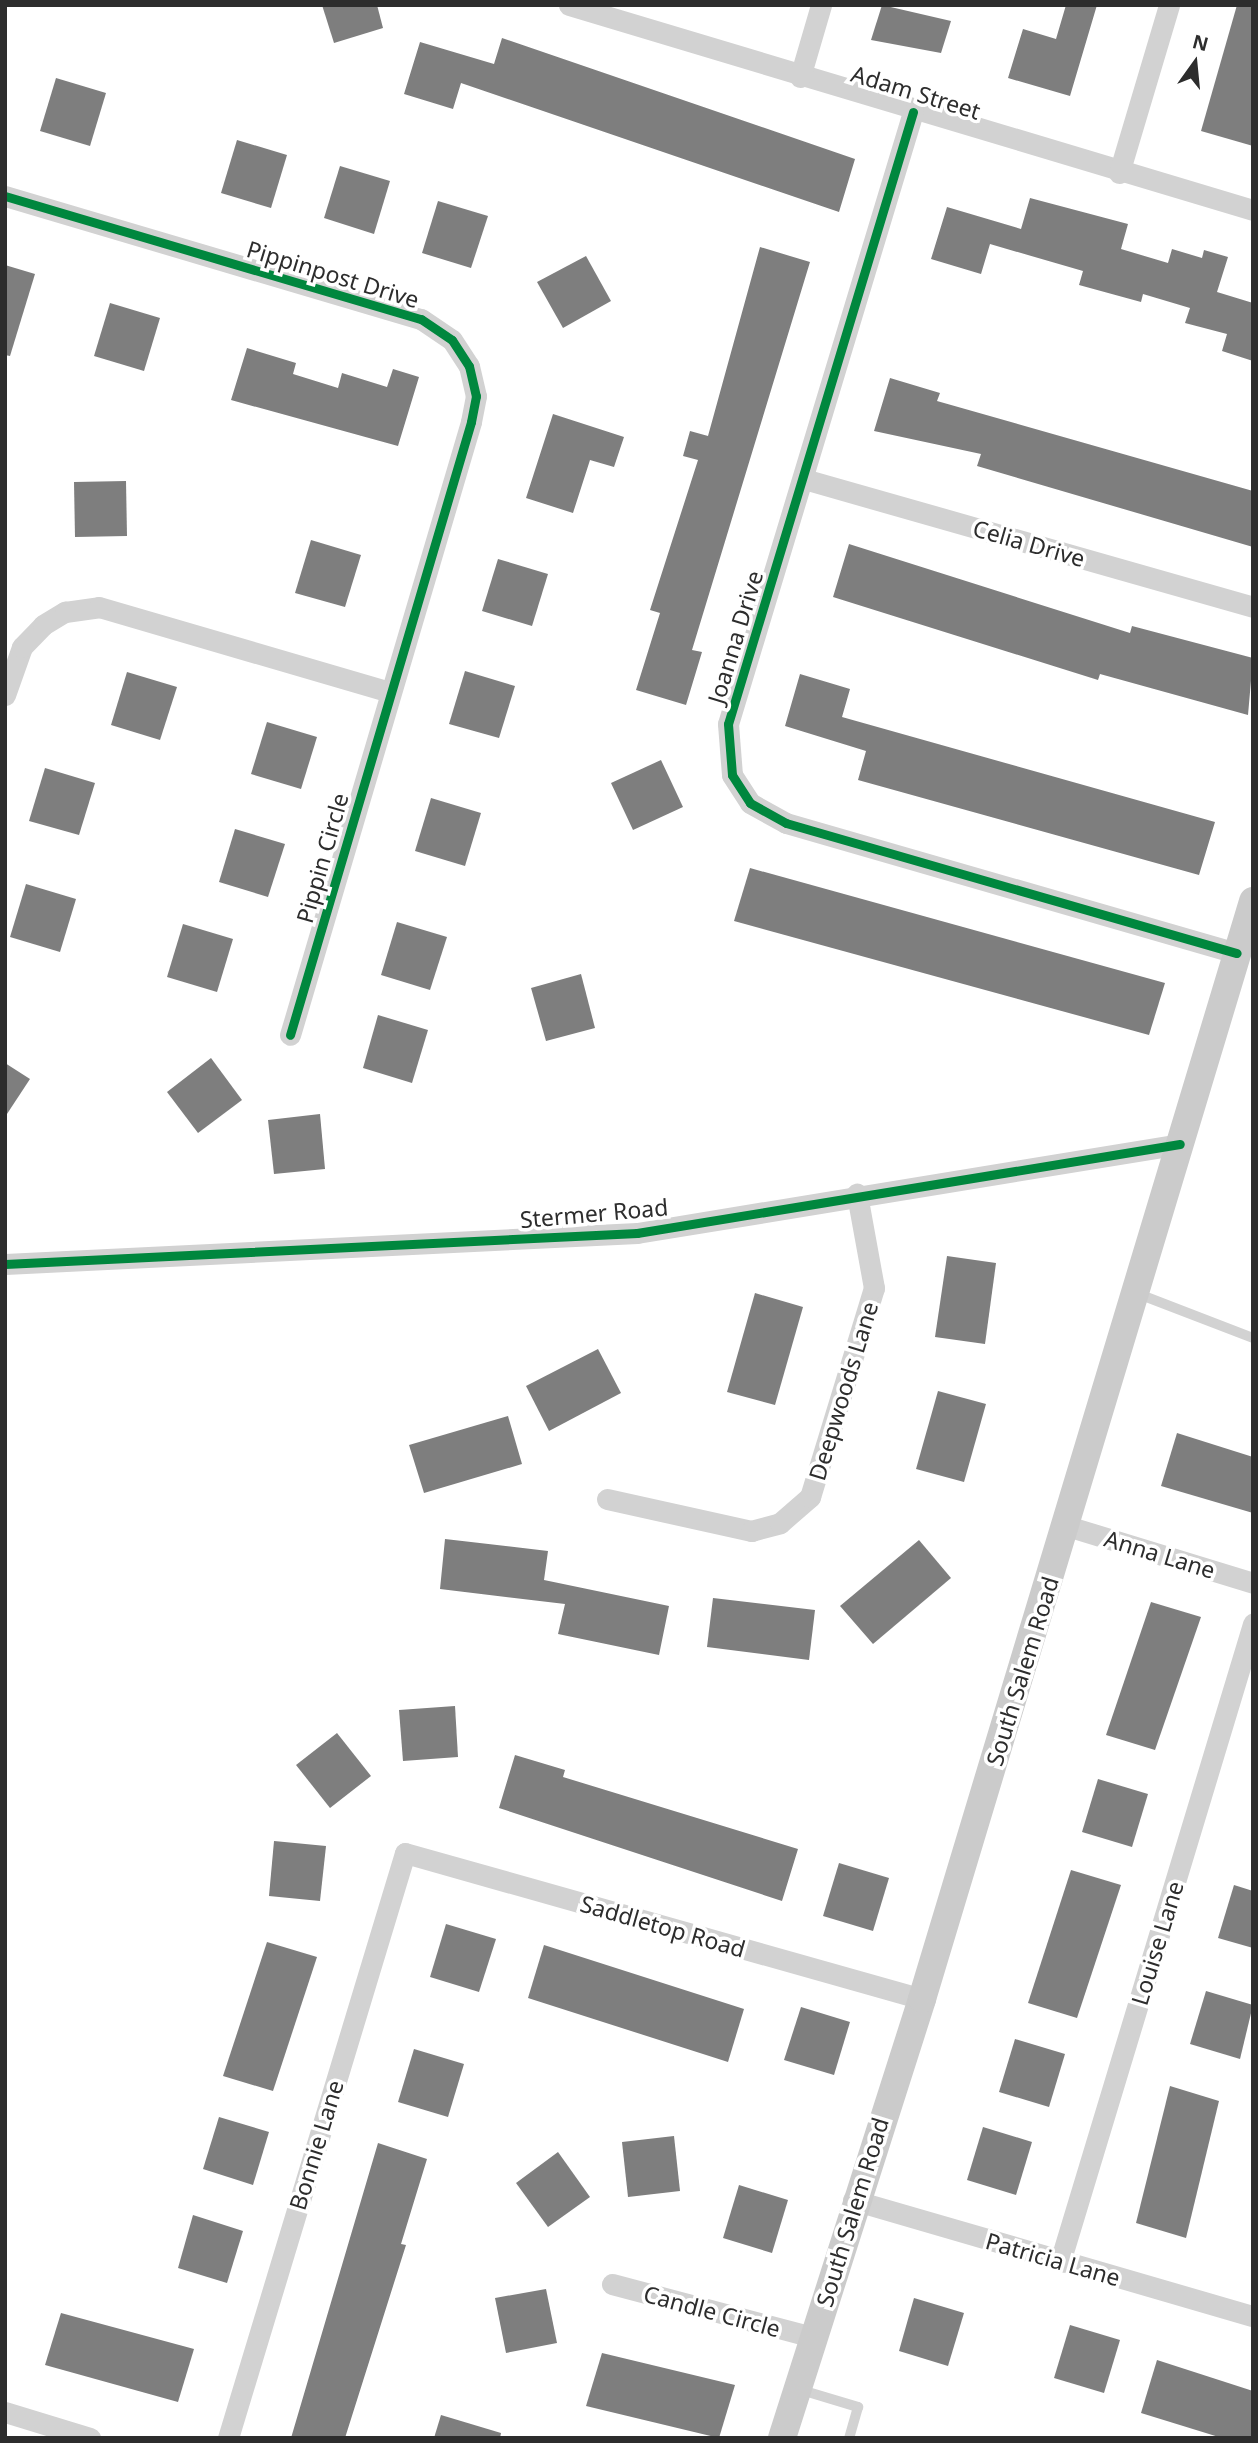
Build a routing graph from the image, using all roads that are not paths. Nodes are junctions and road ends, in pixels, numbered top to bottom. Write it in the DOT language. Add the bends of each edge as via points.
graph roads {
  1 [pos="569,5"];
  2 [pos="821,5"];
  3 [pos="1169,5"];
  4 [pos="800,77"];
  5 [pos="913,112"];
  6 [pos="1119,173"];
  7 [pos="5,196"];
  8 [pos="1253,210"];
  9 [pos="804,478"];
  10 [pos="1253,607"];
  11 [pos="390,692"];
  12 [pos="5,695"];
  13 [pos="1253,901"];
  14 [pos="1237,953"];
  15 [pos="290,1035"];
  16 [pos="1180,1144"];
  17 [pos="857,1194"];
  18 [pos="5,1264"];
  19 [pos="1136,1293"];
  20 [pos="1253,1338"];
  21 [pos="607,1499"];
  22 [pos="1067,1526"];
  23 [pos="1253,1583"];
  24 [pos="1253,1624"];
  25 [pos="405,1853"];
  26 [pos="922,1999"];
  27 [pos="853,2200"];
  28 [pos="1060,2262"];
  29 [pos="612,2284"];
  30 [pos="1253,2316"];
  31 [pos="813,2337"];
  32 [pos="797,2389"];
  33 [pos="5,2412"];
  34 [pos="90,2438"];
  35 [pos="228,2438"];
  36 [pos="782,2438"];
  37 [pos="849,2438"];
  1 -- 4 [label="street, Adam Street"];
  2 -- 4 [label="street"];
  3 -- 6 [label="street"];
  4 -- 5 [label="street, Adam Street"];
  5 -- 6 [label="street, Adam Street"];
  5 -- 9 [label="street, Joanna Drive"];
  6 -- 8 [label="street, Adam Street"];
  7 -- 11 [label="street, Pippinpost Drive" via="421,320 452,340 469,366 475,396 471,422"];
  9 -- 10 [label="street, Celia Drive"];
  9 -- 14 [label="street, Joanna Drive" via="728,724 732,775 750,803 786,823"];
  11 -- 12 [label="street" via="99,607 65,612 43,625 22,647"];
  11 -- 15 [label="street, Pippin Circle"];
  13 -- 14 [label="main road, South Salem Road"];
  14 -- 16 [label="main road, South Salem Road"];
  16 -- 17 [label="street, Stermer Road"];
  16 -- 19 [label="main road, South Salem Road"];
  17 -- 18 [label="street, Stermer Road" via="636,1233"];
  17 -- 21 [label="street, Deepwoods Lane" via="873,1288 810,1497 780,1523 751,1531"];
  19 -- 20 [label="lane"];
  19 -- 22 [label="main road, South Salem Road"];
  22 -- 23 [label="street, Anna Lane"];
  22 -- 26 [label="main road, South Salem Road"];
  24 -- 28 [label="street, Louise Lane"];
  25 -- 26 [label="street, Saddletop Road"];
  25 -- 35 [label="street, Bonnie Lane"];
  26 -- 27 [label="main road, South Salem Road"];
  27 -- 28 [label="street, Patricia Lane"];
  27 -- 31 [label="main road, South Salem Road"];
  28 -- 30 [label="street, Patricia Lane"];
  29 -- 31 [label="street, Candle Circle"];
  31 -- 32 [label="main road, South Salem Road"];
  32 -- 36 [label="main road, South Salem Road"];
  32 -- 37 [label="lane" via="858,2407"];
  33 -- 34 [label="street"];
}
